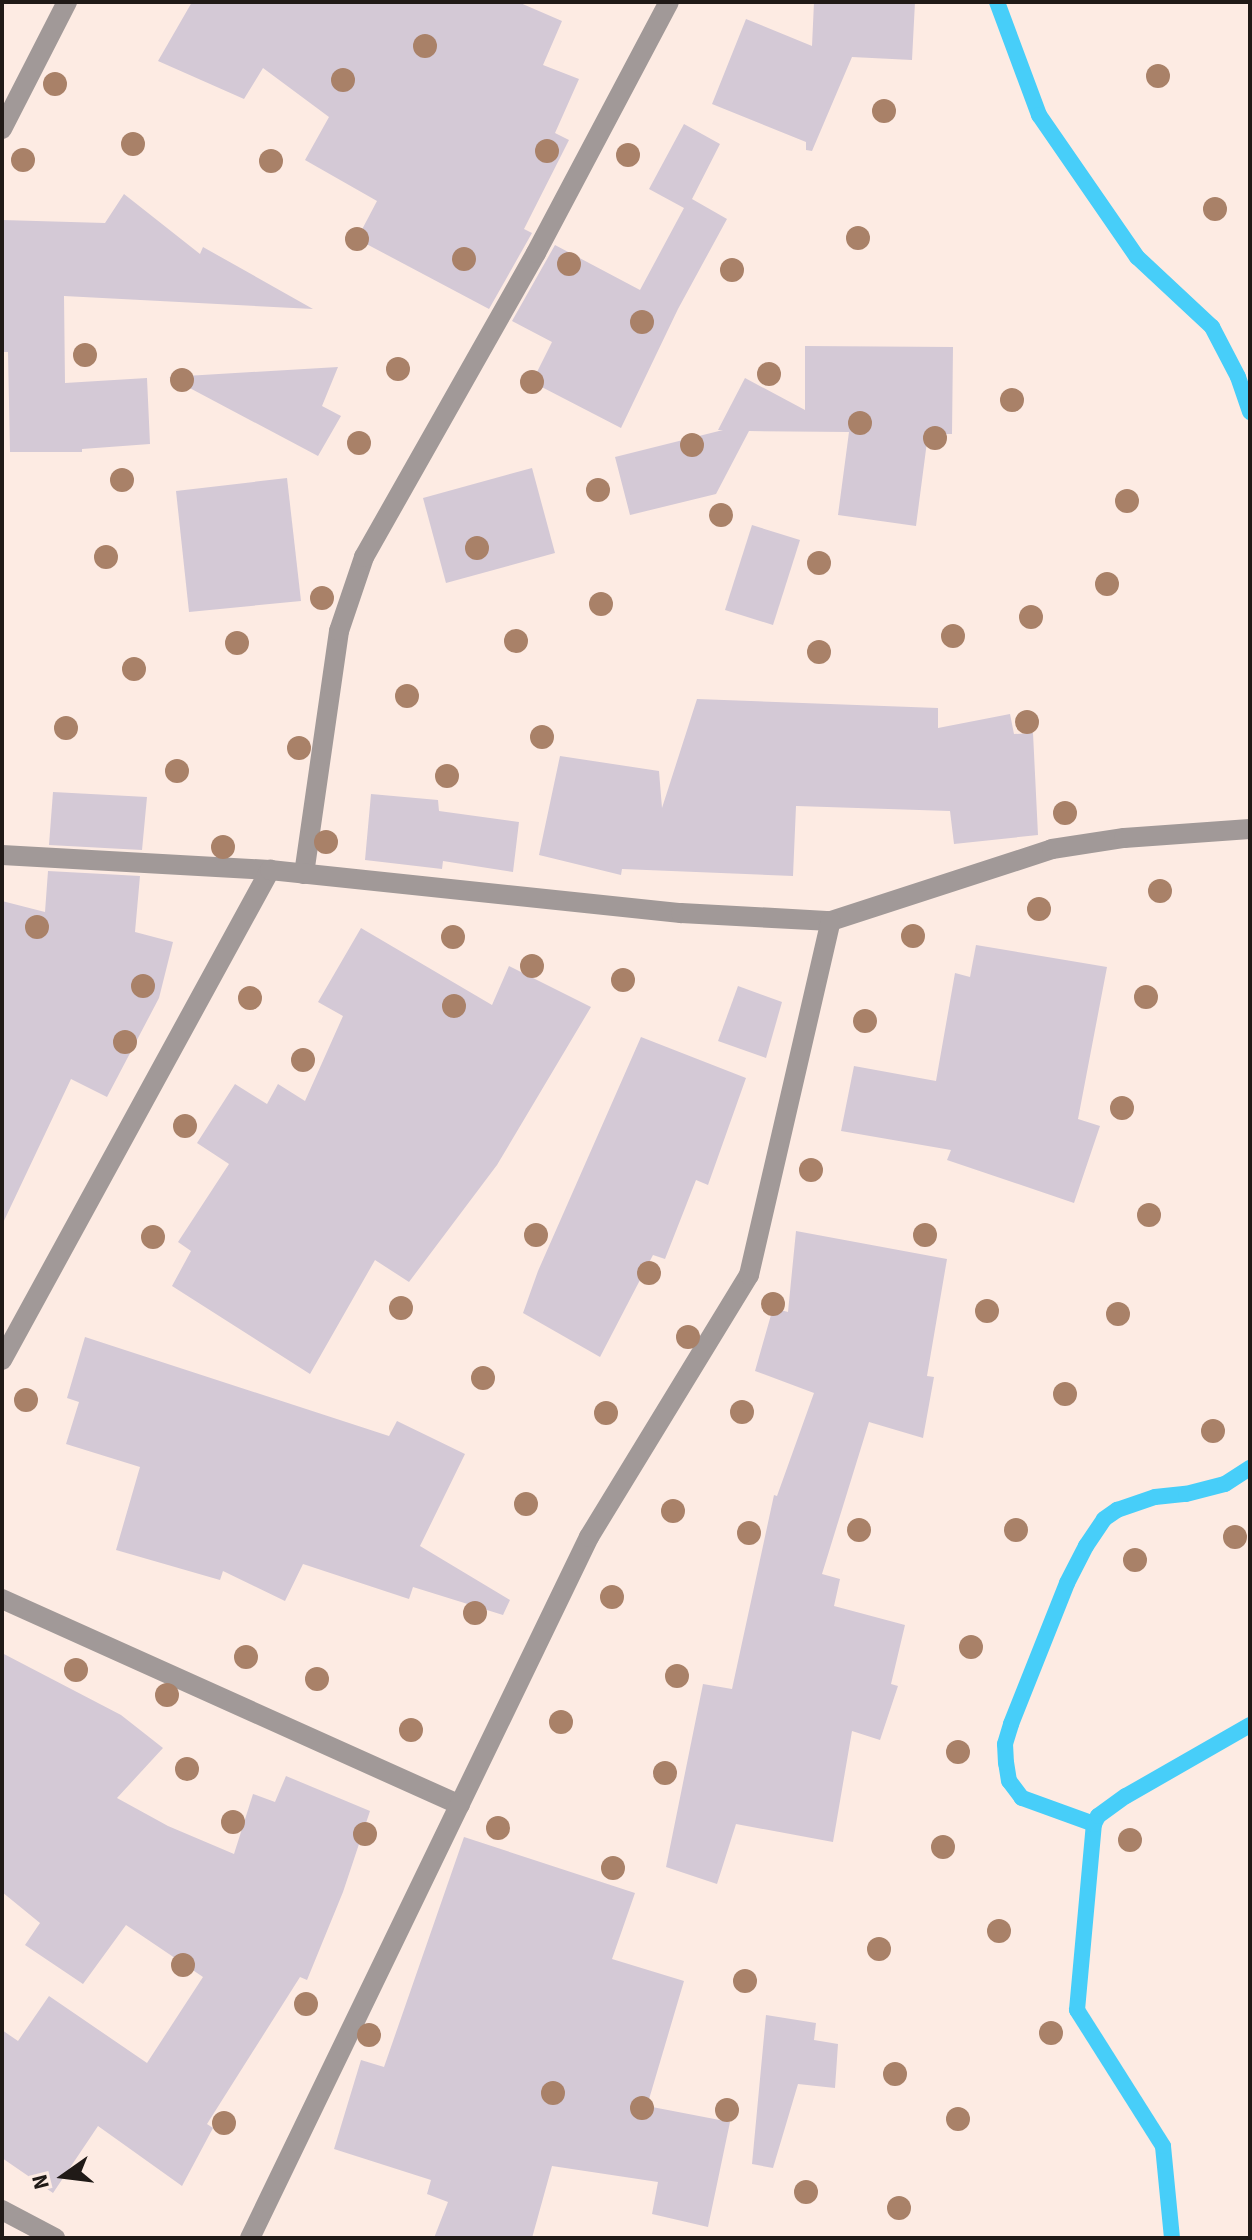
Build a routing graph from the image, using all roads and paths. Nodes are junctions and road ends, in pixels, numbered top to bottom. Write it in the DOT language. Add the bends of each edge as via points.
graph roads {
  1 [pos="67,2"];
  2 [pos="669,2"];
  3 [pos="2,129"];
  4 [pos="1250,829"];
  5 [pos="2,855"];
  6 [pos="270,870"];
  7 [pos="304,874"];
  8 [pos="831,921"];
  9 [pos="2,1360"];
  10 [pos="2,1599"];
  11 [pos="460,1805"];
  12 [pos="2,2210"];
  13 [pos="55,2238"];
  14 [pos="250,2238"];
  1 -- 3 [label="street"];
  2 -- 7 [label="street" via="536,253 364,557 339,631"];
  4 -- 8 [label="street" via="1052,849"];
  5 -- 6 [label="street"];
  6 -- 7 [label="street"];
  6 -- 9 [label="street"];
  7 -- 8 [label="street" via="681,913"];
  8 -- 11 [label="street" via="749,1275 589,1537"];
  10 -- 11 [label="street"];
  11 -- 14 [label="street"];
  12 -- 13 [label="street"];
}
